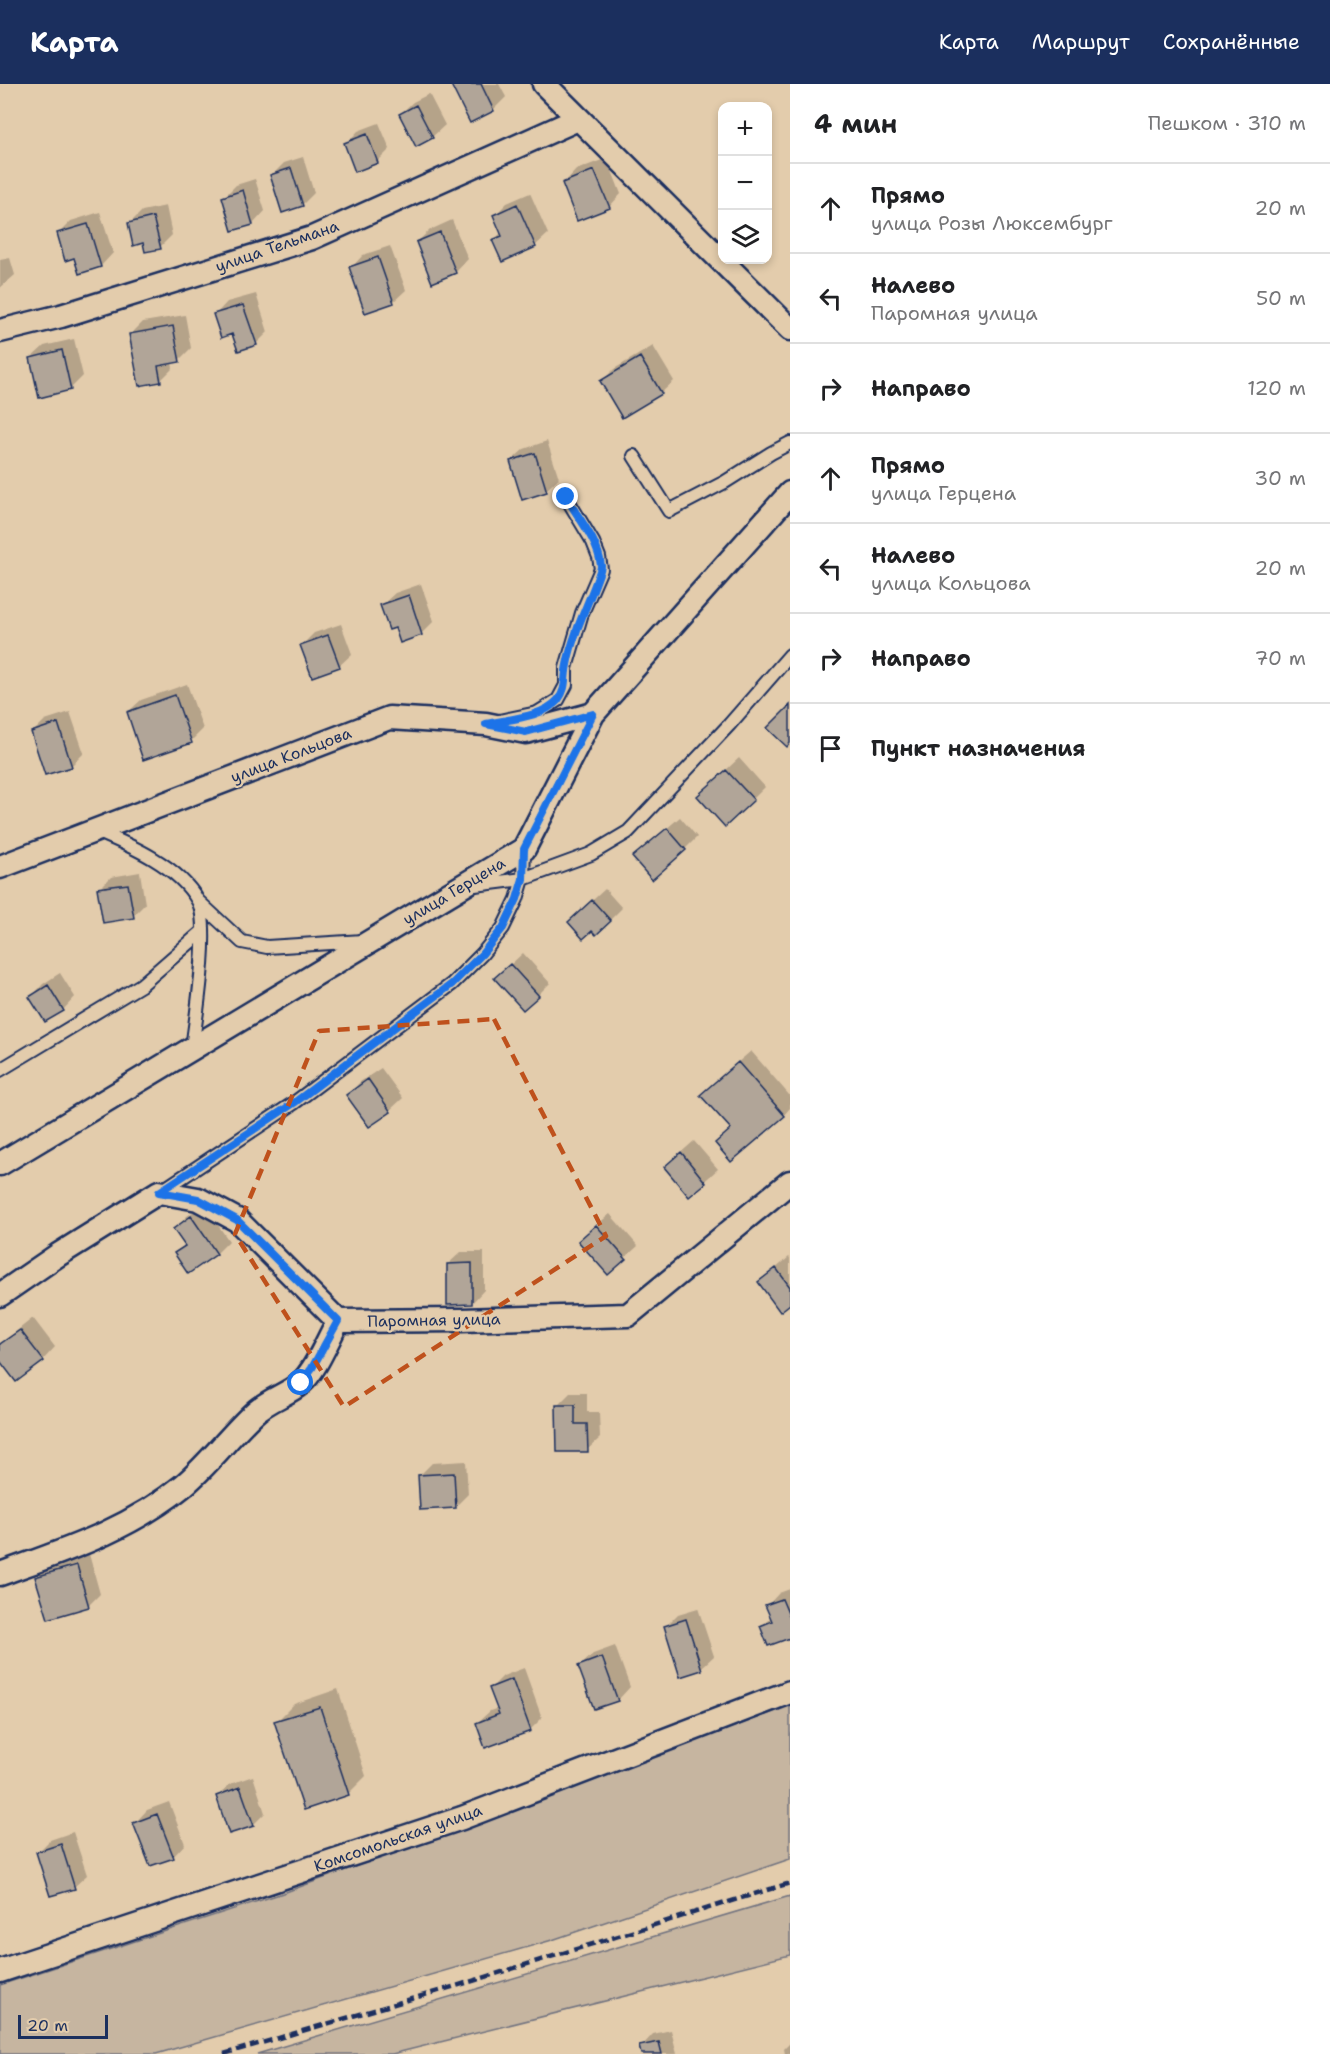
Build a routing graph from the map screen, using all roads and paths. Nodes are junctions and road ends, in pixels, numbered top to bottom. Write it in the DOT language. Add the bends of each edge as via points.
graph roads {
  1 [pos="544,84"];
  2 [pos="578,119"];
  3 [pos="790,329"];
  4 [pos="0,331"];
  5 [pos="790,443"];
  6 [pos="634,456"];
  7 [pos="790,493"];
  8 [pos="566,497"];
  9 [pos="790,655"];
  10 [pos="593,714"];
  11 [pos="486,724"];
  12 [pos="96,831"];
  13 [pos="524,849"];
  14 [pos="0,867"];
  15 [pos="523,879"];
  16 [pos="461,886"];
  17 [pos="198,902"];
  18 [pos="203,931"];
  19 [pos="372,940"];
  20 [pos="192,1048"];
  21 [pos="0,1070"];
  22 [pos="0,1164"];
  23 [pos="790,1182"];
  24 [pos="159,1192"];
  25 [pos="3,1294"];
  26 [pos="338,1321"];
  27 [pos="0,1574"];
  28 [pos="790,1692"];
  29 [pos="0,1971"];
  1 -- 2 [label="street"];
  2 -- 3 [label="street"];
  2 -- 4 [label="street, улица Тельмана" via="312,238 61,316"];
  5 -- 6 [label="lane" via="669,511"];
  7 -- 10 [label="street, улица Герцена"];
  8 -- 11 [label="lane" via="593,543 601,569 570,650 566,685 558,700 537,713"];
  9 -- 15 [label="lane" via="628,832 591,854"];
  10 -- 11 [label="street, улица Кольцова" via="526,732"];
  10 -- 13 [label="street, улица Герцена"];
  11 -- 12 [label="street, улица Кольцова" via="389,718"];
  12 -- 14 [label="street, улица Кольцова"];
  12 -- 17 [label="lane" via="152,857 180,880"];
  13 -- 15 [label="lane"];
  13 -- 16 [label="street, улица Герцена"];
  15 -- 16 [label="lane"];
  15 -- 24 [label="lane" via="503,928 452,984 294,1103"];
  16 -- 19 [label="street, улица Герцена"];
  17 -- 18 [label="lane"];
  17 -- 19 [label="lane" via="242,942 267,947"];
  18 -- 20 [label="lane"];
  18 -- 21 [label="lane" via="141,985"];
  19 -- 20 [label="street, улица Герцена"];
  20 -- 22 [label="street, улица Герцена"];
  23 -- 26 [label="street, Паромная улица" via="628,1315"];
  24 -- 25 [label="street"];
  24 -- 26 [label="street" via="198,1199 237,1220"];
  26 -- 27 [label="street" via="301,1383 253,1414 186,1483 152,1509 117,1529"];
  28 -- 29 [label="street, Комсомольская улица" via="462,1818"];
}
